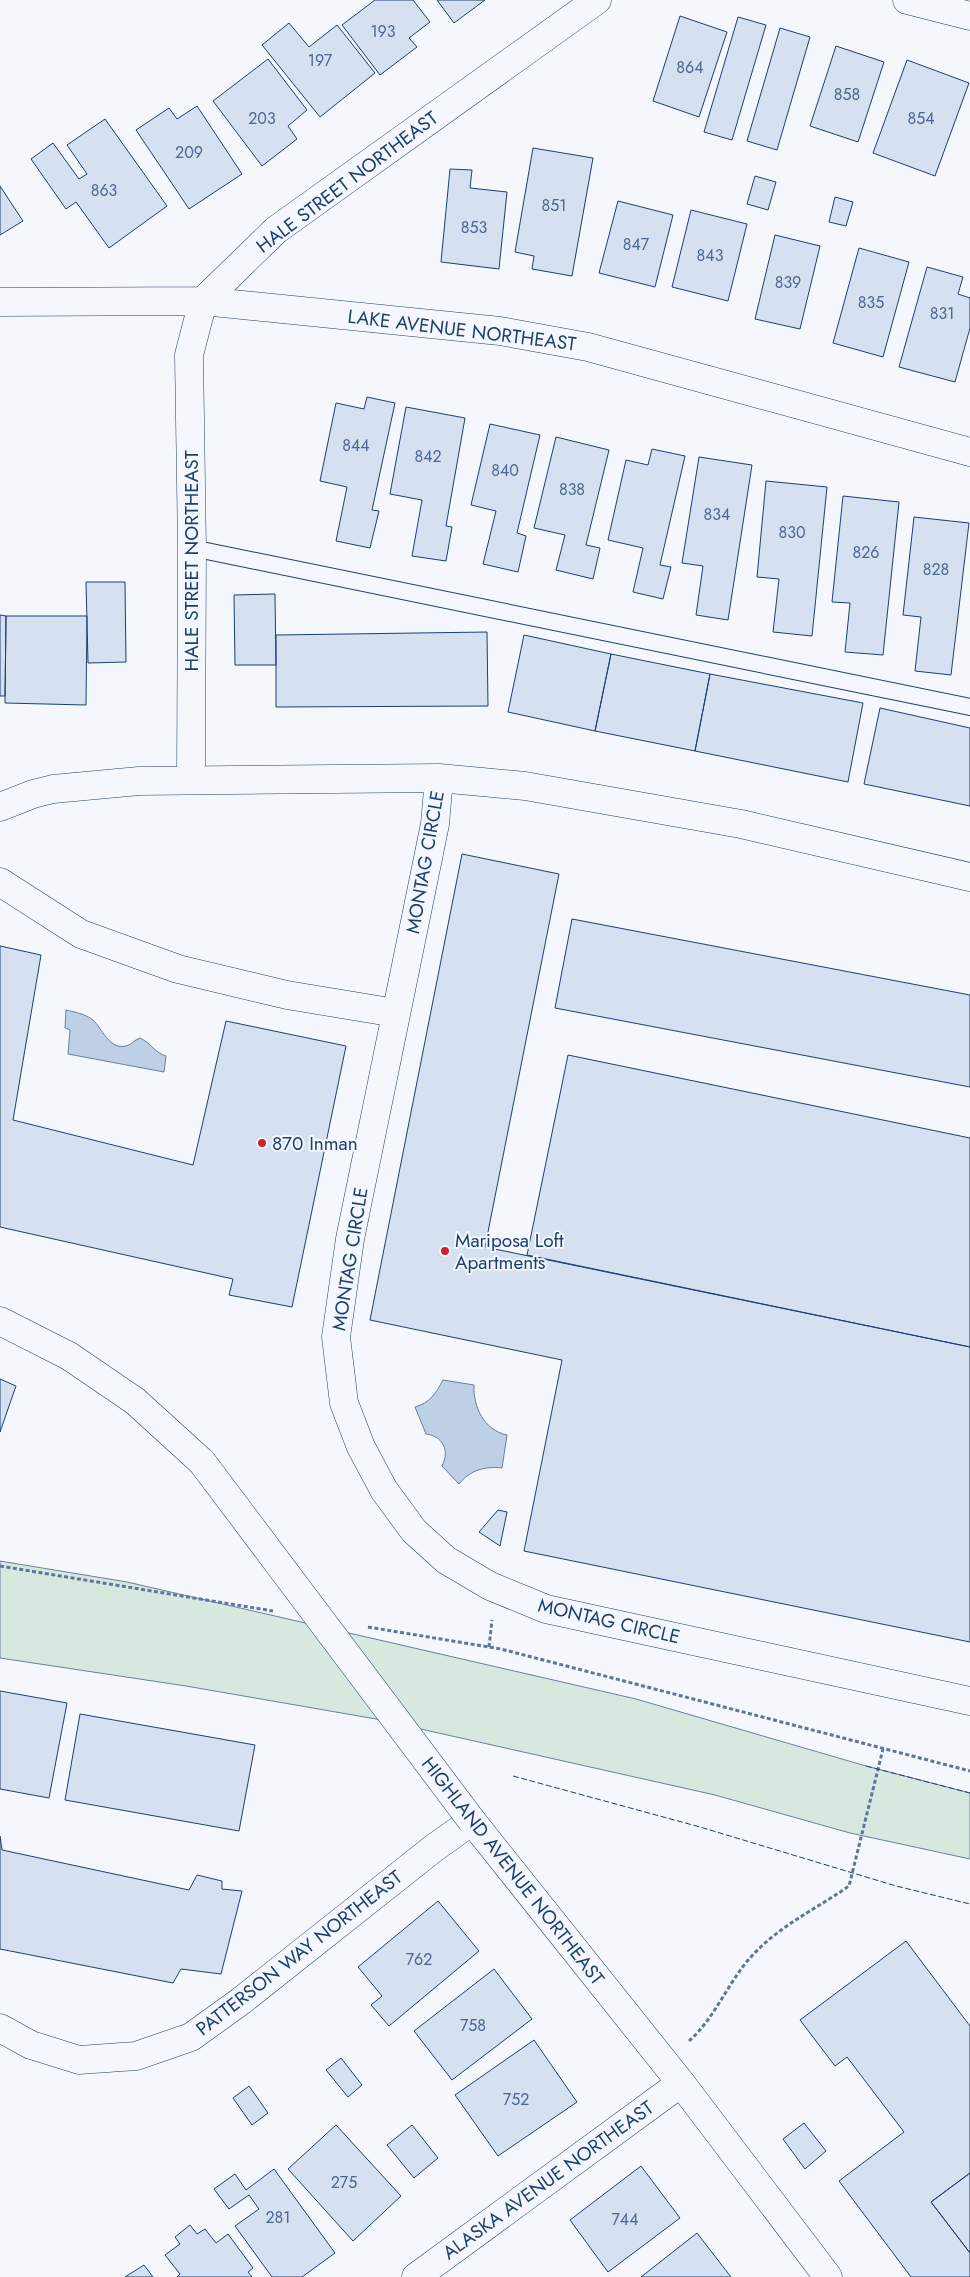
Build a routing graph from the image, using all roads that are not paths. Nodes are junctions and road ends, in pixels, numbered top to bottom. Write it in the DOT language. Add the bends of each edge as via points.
graph roads {
  1 [pos="597,0"];
  2 [pos="907,0"];
  3 [pos="970,16"];
  4 [pos="203,301"];
  5 [pos="0,302"];
  6 [pos="970,452"];
  7 [pos="192,548"];
  8 [pos="970,707"];
  9 [pos="439,778"];
  10 [pos="191,780"];
  11 [pos="0,807"];
  12 [pos="970,877"];
  13 [pos="0,882"];
  14 [pos="396,1013"];
  15 [pos="0,1321"];
  16 [pos="970,1701"];
  17 [pos="472,1821"];
  18 [pos="0,2028"];
  19 [pos="681,2083"];
  20 [pos="416,2277"];
  21 [pos="828,2277"];
  1 -- 4 [label="street, HALE STREET NORTHEAST" via="276,230"];
  2 -- 3 [label="street"];
  4 -- 5 [label="street, LAKE AVENUE NORTHEAST"];
  4 -- 6 [label="street, LAKE AVENUE NORTHEAST" via="500,331 588,347"];
  4 -- 7 [label="street, HALE STREET NORTHEAST" via="189,355"];
  7 -- 8 [label="lane"];
  7 -- 10 [label="street, HALE STREET NORTHEAST"];
  9 -- 10 [label="street"];
  9 -- 12 [label="street" via="525,786 741,824"];
  9 -- 14 [label="street, MONTAG CIRCLE" via="435,824"];
  10 -- 11 [label="street" via="75,785 32,794"];
  13 -- 14 [label="street" via="81,934 178,969 287,995"];
  14 -- 16 [label="street, MONTAG CIRCLE" via="350,1239 336,1337 344,1403 361,1447 384,1490 414,1531 446,1560 490,1586 546,1609"];
  15 -- 17 [label="street, HIGHLAND AVENUE NORTHEAST, bridge" via="69,1356 136,1401 202,1462"];
  17 -- 18 [label="street, PATTERSON WAY NORTHEAST" via="191,2037 136,2056 79,2060 32,2045"];
  17 -- 19 [label="street, HIGHLAND AVENUE NORTHEAST"];
  19 -- 20 [label="street, ALASKA AVENUE NORTHEAST"];
  19 -- 21 [label="street, HIGHLAND AVENUE NORTHEAST"];
}
